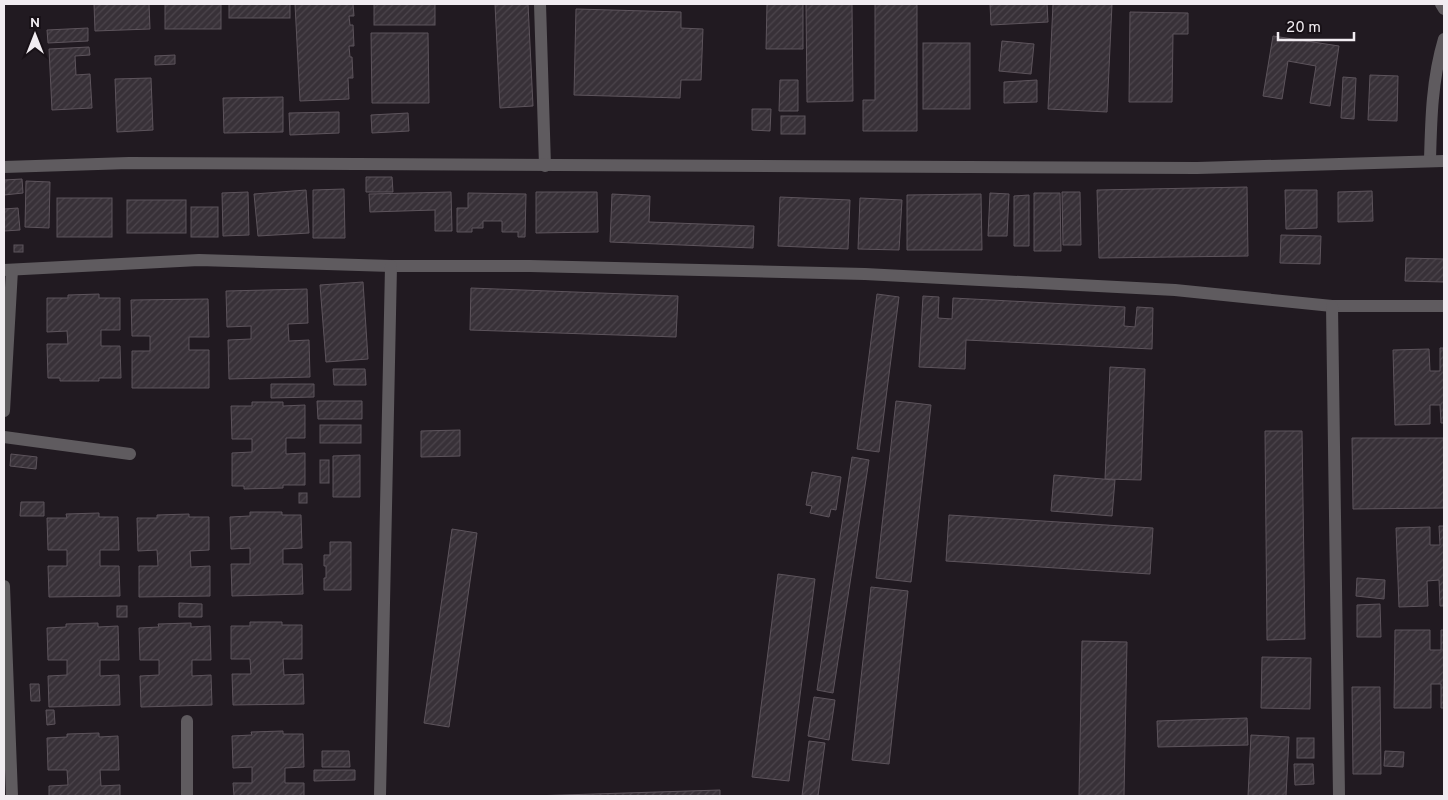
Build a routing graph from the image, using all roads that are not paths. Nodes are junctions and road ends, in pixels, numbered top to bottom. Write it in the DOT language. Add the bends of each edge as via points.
graph roads {
  1 [pos="540,4"];
  2 [pos="1441,4"];
  3 [pos="1444,9"];
  4 [pos="1444,39"];
  5 [pos="1430,161"];
  6 [pos="1444,161"];
  7 [pos="545,166"];
  8 [pos="4,167"];
  9 [pos="392,266"];
  10 [pos="8,270"];
  11 [pos="1332,306"];
  12 [pos="1444,306"];
  13 [pos="4,411"];
  14 [pos="4,437"];
  15 [pos="130,454"];
  16 [pos="4,586"];
  17 [pos="187,720"];
  18 [pos="12,796"];
  19 [pos="187,796"];
  20 [pos="380,796"];
  21 [pos="1339,796"];
  1 -- 7 [label="street"];
  2 -- 3 [label="street"];
  4 -- 5 [label="street" via="1432,93"];
  5 -- 6 [label="street"];
  5 -- 7 [label="street" via="1196,168"];
  7 -- 8 [label="street" via="129,163"];
  9 -- 10 [label="street" via="199,260"];
  9 -- 11 [label="street" via="865,274 1175,290"];
  9 -- 20 [label="street"];
  10 -- 13 [label="street"];
  11 -- 12 [label="street"];
  11 -- 21 [label="street"];
  14 -- 15 [label="street"];
  16 -- 18 [label="street"];
  17 -- 19 [label="street"];
}
